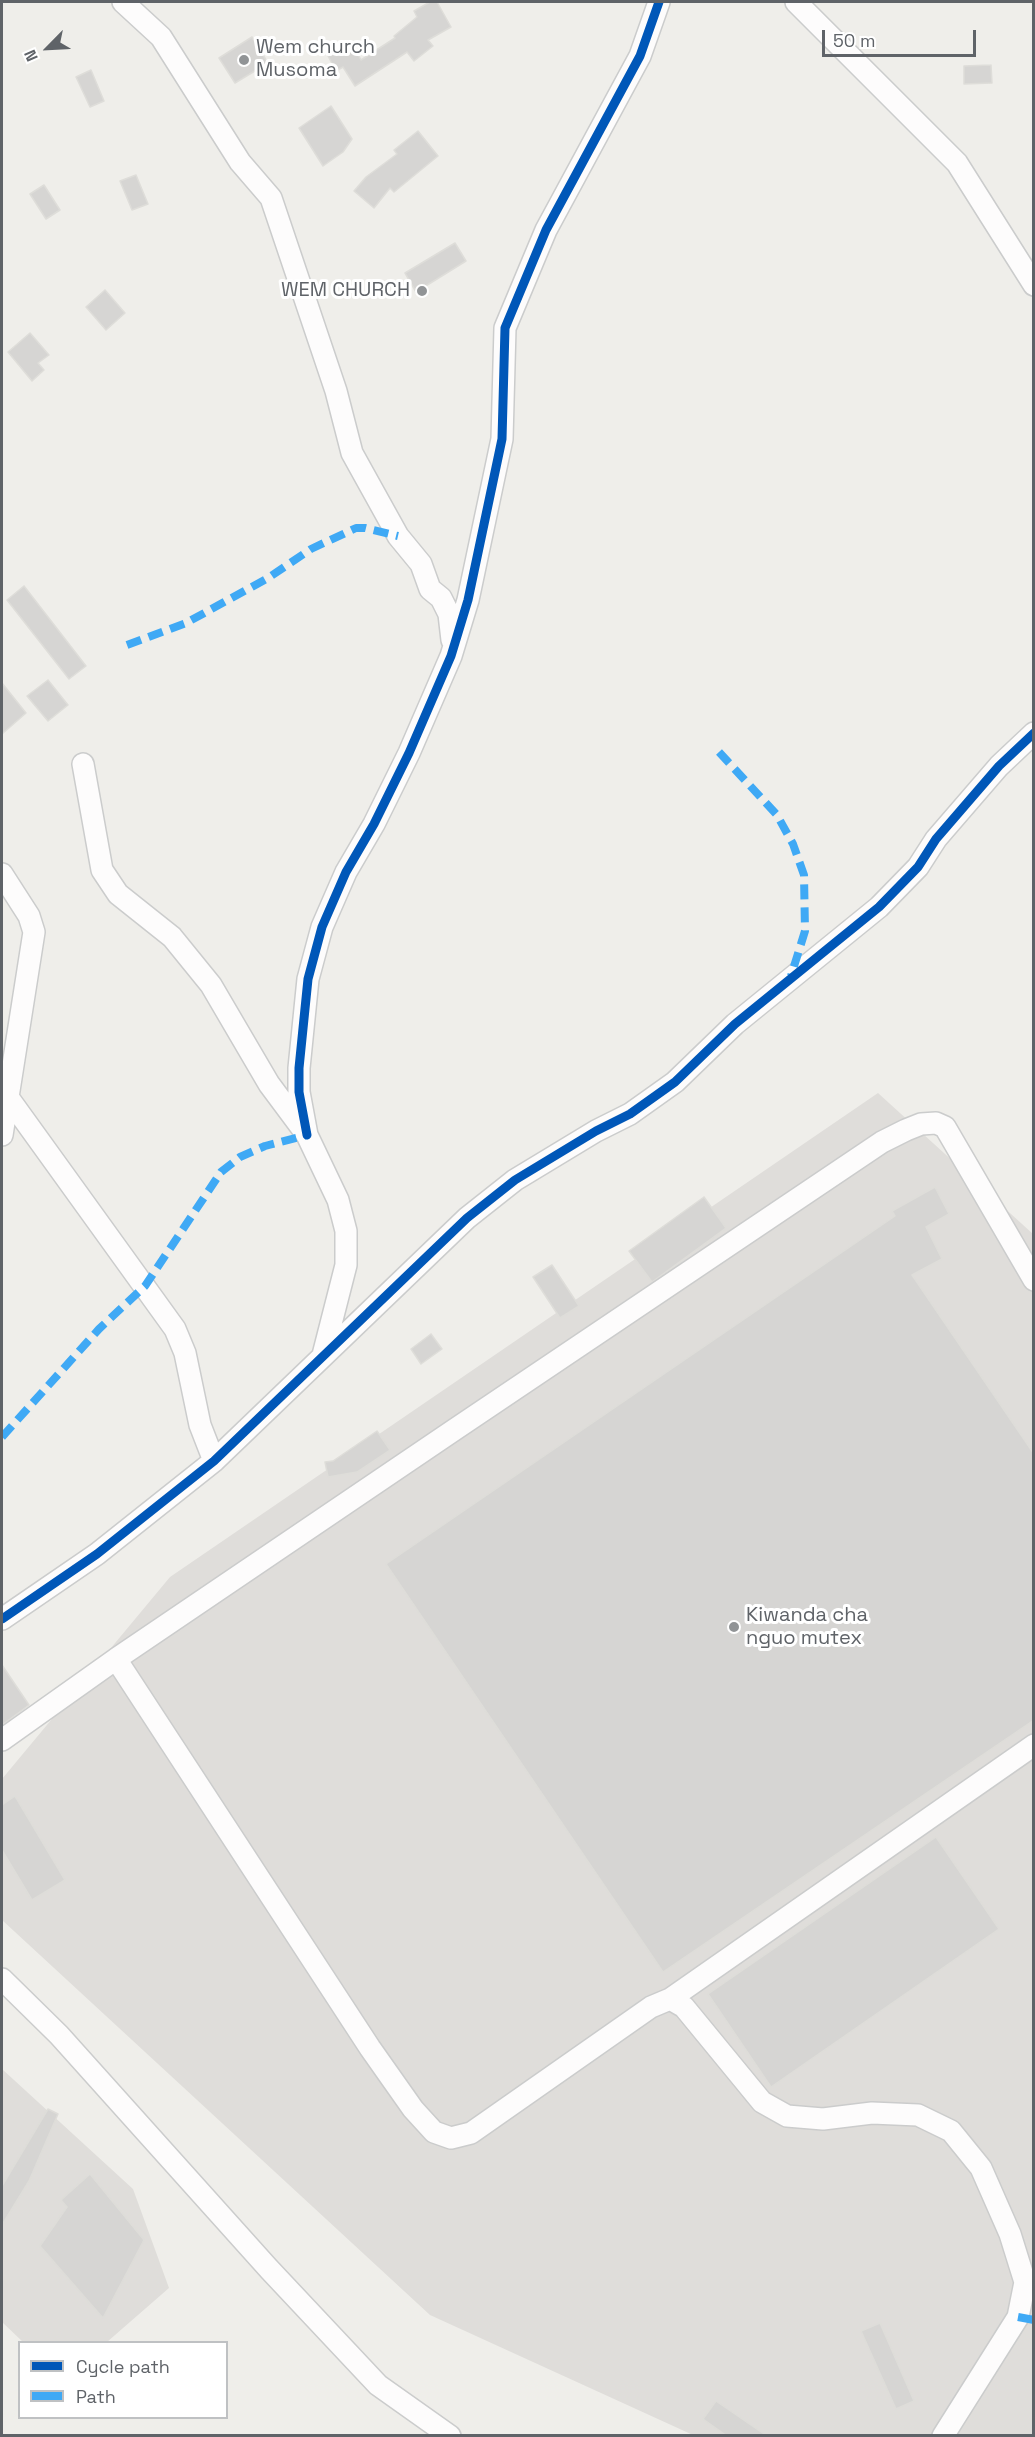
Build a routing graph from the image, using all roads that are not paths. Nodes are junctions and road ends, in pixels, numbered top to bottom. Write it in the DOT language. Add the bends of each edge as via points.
graph roads {
  1 [pos="123,2"];
  2 [pos="659,2"];
  3 [pos="796,2"];
  4 [pos="1034,285"];
  5 [pos="451,656"];
  6 [pos="1034,733"];
  7 [pos="83,764"];
  8 [pos="2,874"];
  9 [pos="7,1096"];
  10 [pos="307,1135"];
  11 [pos="2,1136"];
  12 [pos="1034,1280"];
  13 [pos="323,1356"];
  14 [pos="214,1461"];
  15 [pos="2,1619"];
  16 [pos="116,1659"];
  17 [pos="2,1740"];
  18 [pos="1034,1745"];
  19 [pos="2,1979"];
  20 [pos="670,1999"];
  21 [pos="450,2436"];
  22 [pos="943,2436"];
  1 -- 5 [label="street" via="161,37 240,162 271,198 336,391 352,453 398,536 421,564 430,589 441,598 449,614"];
  2 -- 5 [label="street" via="640,56 546,230 505,328 502,439 468,600"];
  3 -- 4 [label="street" via="957,163"];
  5 -- 10 [label="street" via="409,753 346,872 322,927 303,1009 299,1092"];
  6 -- 13 [label="street" via="999,765 936,839 918,867 879,907 743,1017 675,1082 630,1114 515,1180 467,1218"];
  7 -- 10 [label="street" via="102,870 117,894 172,938 211,985 269,1084"];
  8 -- 9 [label="street" via="29,916 34,932"];
  9 -- 11 [label="street"];
  9 -- 14 [label="street" via="175,1329 185,1353 200,1425"];
  10 -- 13 [label="street" via="324,1165 346,1231 346,1265"];
  12 -- 16 [label="street" via="945,1127 921,1124 906,1130"];
  13 -- 14 [label="street"];
  14 -- 15 [label="street" via="97,1554"];
  16 -- 17 [label="street"];
  16 -- 20 [label="street" via="370,2049 434,2132 451,2138 471,2133 651,2007"];
  18 -- 20 [label="street"];
  19 -- 21 [label="street" via="59,2035 238,2236 378,2385"];
  20 -- 22 [label="street" via="684,2007 762,2102 787,2116 823,2119 872,2113 918,2115 951,2132 981,2168 1010,2234 1024,2282 1018,2317"];
}
